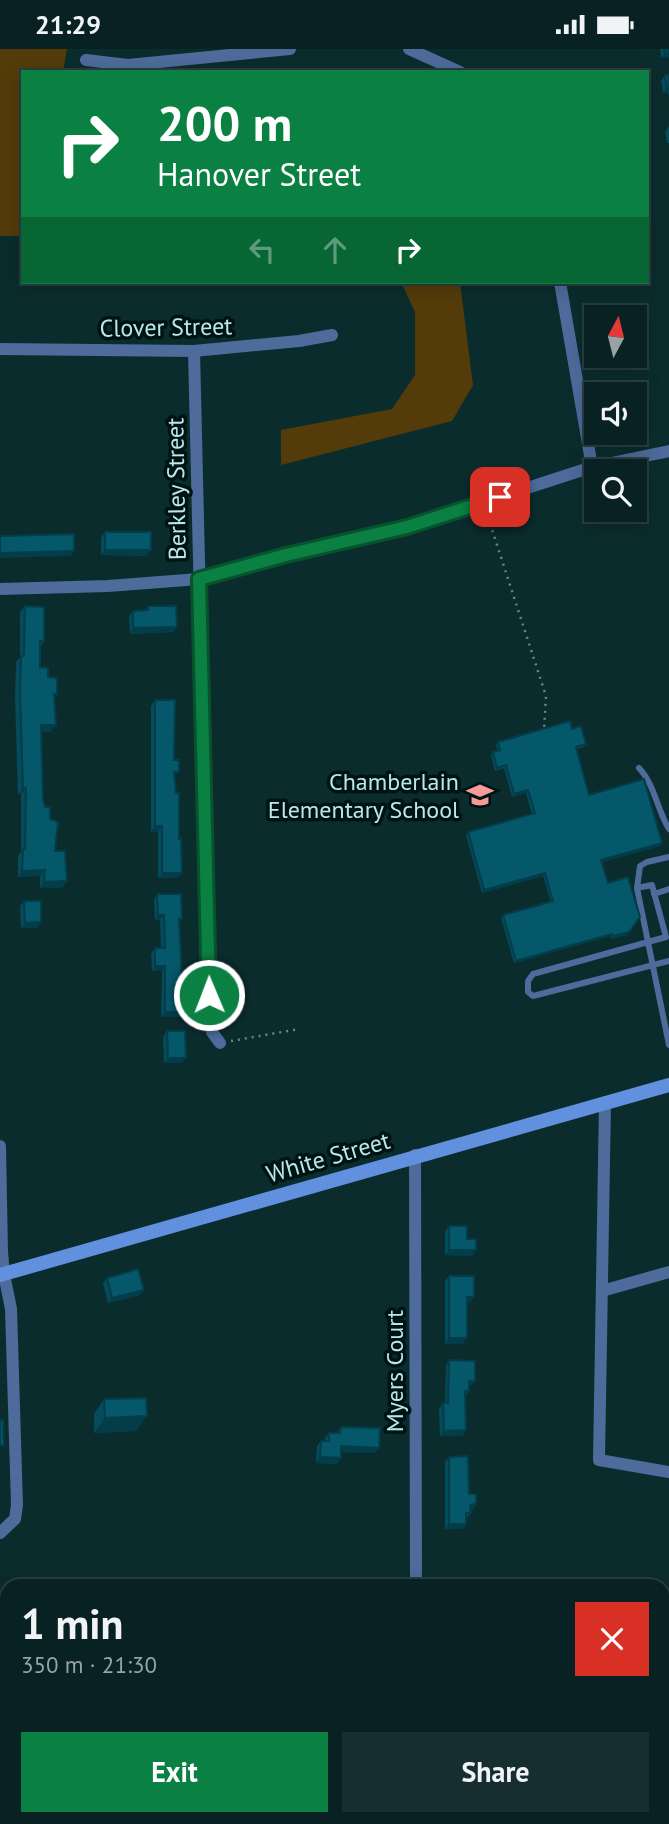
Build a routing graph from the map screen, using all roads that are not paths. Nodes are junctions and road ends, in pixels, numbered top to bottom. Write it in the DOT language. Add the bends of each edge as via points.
graph roads {
  1 [pos="289,49"];
  2 [pos="409,49"];
  3 [pos="86,60"];
  4 [pos="456,70"];
  5 [pos="560,284"];
  6 [pos="332,335"];
  7 [pos="0,349"];
  8 [pos="194,351"];
  9 [pos="669,451"];
  10 [pos="591,459"];
  11 [pos="630,459"];
  12 [pos="584,470"];
  13 [pos="199,579"];
  14 [pos="0,589"];
  15 [pos="639,768"];
  16 [pos="669,829"];
  17 [pos="669,857"];
  18 [pos="637,888"];
  19 [pos="669,889"];
  20 [pos="654,894"];
  21 [pos="666,922"];
  22 [pos="650,943"];
  23 [pos="669,961"];
  24 [pos="654,965"];
  25 [pos="220,1043"];
  26 [pos="669,1045"];
  27 [pos="669,1084"];
  28 [pos="605,1102"];
  29 [pos="0,1146"];
  30 [pos="415,1156"];
  31 [pos="669,1272"];
  32 [pos="2,1274"];
  33 [pos="602,1291"];
  34 [pos="669,1472"];
  35 [pos="0,1533"];
  36 [pos="416,1579"];
  1 -- 3 [label="street" via="128,65"];
  2 -- 4 [label="street"];
  5 -- 10 [label="street"];
  6 -- 8 [label="street, Clover Street"];
  7 -- 8 [label="street, Clover Street"];
  8 -- 13 [label="street, Berkley Street"];
  9 -- 11 [label="street"];
  12 -- 13 [label="street" via="407,527"];
  13 -- 14 [label="street"];
  13 -- 25 [label="street, Berkley Street" via="210,1023"];
  15 -- 16 [label="lane" via="648,778"];
  17 -- 18 [label="lane" via="640,866"];
  18 -- 20 [label="lane" via="652,885"];
  18 -- 22 [label="lane"];
  19 -- 20 [label="lane"];
  20 -- 21 [label="lane"];
  21 -- 22 [label="lane" via="666,937"];
  22 -- 24 [label="lane"];
  22 -- 24 [label="lane" via="533,974 528,992 533,996"];
  23 -- 24 [label="lane"];
  24 -- 26 [label="lane"];
  27 -- 28 [label="street, White Street"];
  28 -- 30 [label="street, White Street"];
  28 -- 33 [label="street"];
  29 -- 32 [label="street"];
  30 -- 32 [label="street, White Street"];
  30 -- 36 [label="street, Myers Court"];
  31 -- 33 [label="street"];
  32 -- 35 [label="street" via="11,1308 17,1505 15,1519"];
  33 -- 34 [label="street" via="599,1460"];
}
